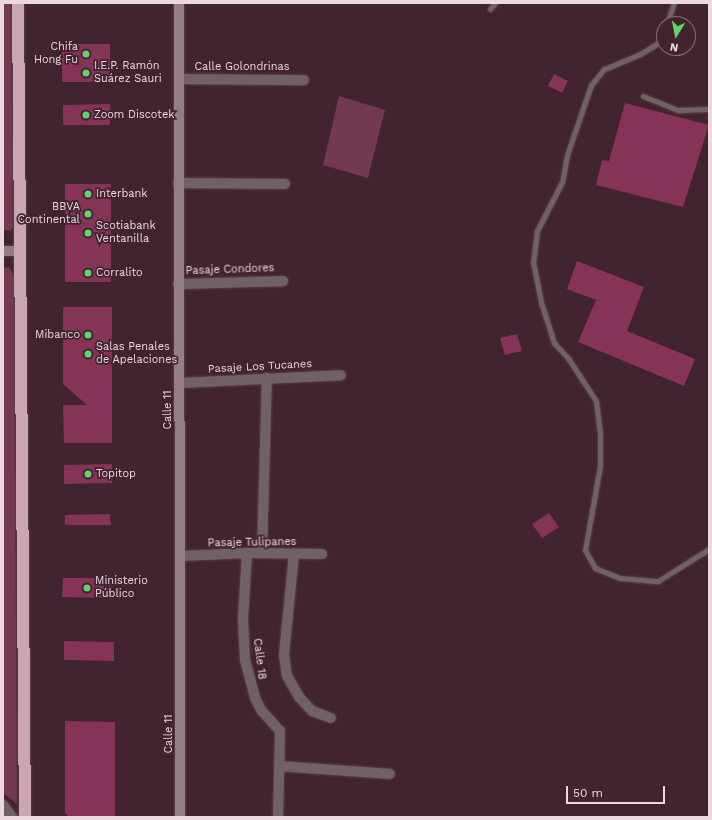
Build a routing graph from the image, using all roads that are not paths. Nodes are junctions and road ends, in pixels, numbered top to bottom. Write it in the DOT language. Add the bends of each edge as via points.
graph roads {
  1 [pos="18,3"];
  2 [pos="179,3"];
  3 [pos="495,3"];
  4 [pos="674,3"];
  5 [pos="490,9"];
  6 [pos="670,16"];
  7 [pos="656,44"];
  8 [pos="180,79"];
  9 [pos="304,80"];
  10 [pos="642,96"];
  11 [pos="709,109"];
  12 [pos="178,183"];
  13 [pos="285,184"];
  14 [pos="3,251"];
  15 [pos="20,251"];
  16 [pos="283,281"];
  17 [pos="178,284"];
  18 [pos="341,375"];
  19 [pos="267,378"];
  20 [pos="180,383"];
  21 [pos="709,549"];
  22 [pos="247,553"];
  23 [pos="262,553"];
  24 [pos="294,554"];
  25 [pos="322,554"];
  26 [pos="181,556"];
  27 [pos="331,718"];
  28 [pos="279,766"];
  29 [pos="390,774"];
  30 [pos="3,805"];
  31 [pos="12,817"];
  32 [pos="25,817"];
  33 [pos="180,817"];
  34 [pos="278,817"];
  1 -- 15 [label="highway"];
  2 -- 8 [label="street, Calle 11"];
  3 -- 5 [label="lane"];
  4 -- 6 [label="lane"];
  7 -- 21 [label="lane" via="604,69 591,85 567,155 562,182 538,231 533,262 541,302 554,344 568,358 596,401 600,432 600,466 585,550 595,568 620,578 658,581"];
  8 -- 9 [label="street, Calle Golondrinas"];
  8 -- 12 [label="street, Calle 11"];
  10 -- 11 [label="lane" via="678,110"];
  12 -- 13 [label="street"];
  12 -- 17 [label="street, Calle 11"];
  14 -- 15 [label="street"];
  15 -- 32 [label="highway"];
  16 -- 17 [label="street, Pasaje Condores"];
  17 -- 20 [label="street, Calle 11"];
  18 -- 19 [label="street, Pasaje Los Tucanes"];
  19 -- 20 [label="street, Pasaje Los Tucanes"];
  19 -- 23 [label="street"];
  20 -- 26 [label="street, Calle 11"];
  22 -- 23 [label="street, Pasaje Tulipanes"];
  22 -- 26 [label="street, Pasaje Tulipanes"];
  22 -- 28 [label="street, Calle 18" via="243,619 245,660 254,698 265,716 280,731"];
  23 -- 24 [label="street, Pasaje Tulipanes"];
  24 -- 25 [label="street, Pasaje Tulipanes"];
  24 -- 27 [label="street" via="284,655 287,676 299,697 312,712"];
  26 -- 33 [label="street, Calle 11"];
  28 -- 29 [label="street"];
  28 -- 34 [label="street, Calle 18"];
  30 -- 31 [label="street"];
}
